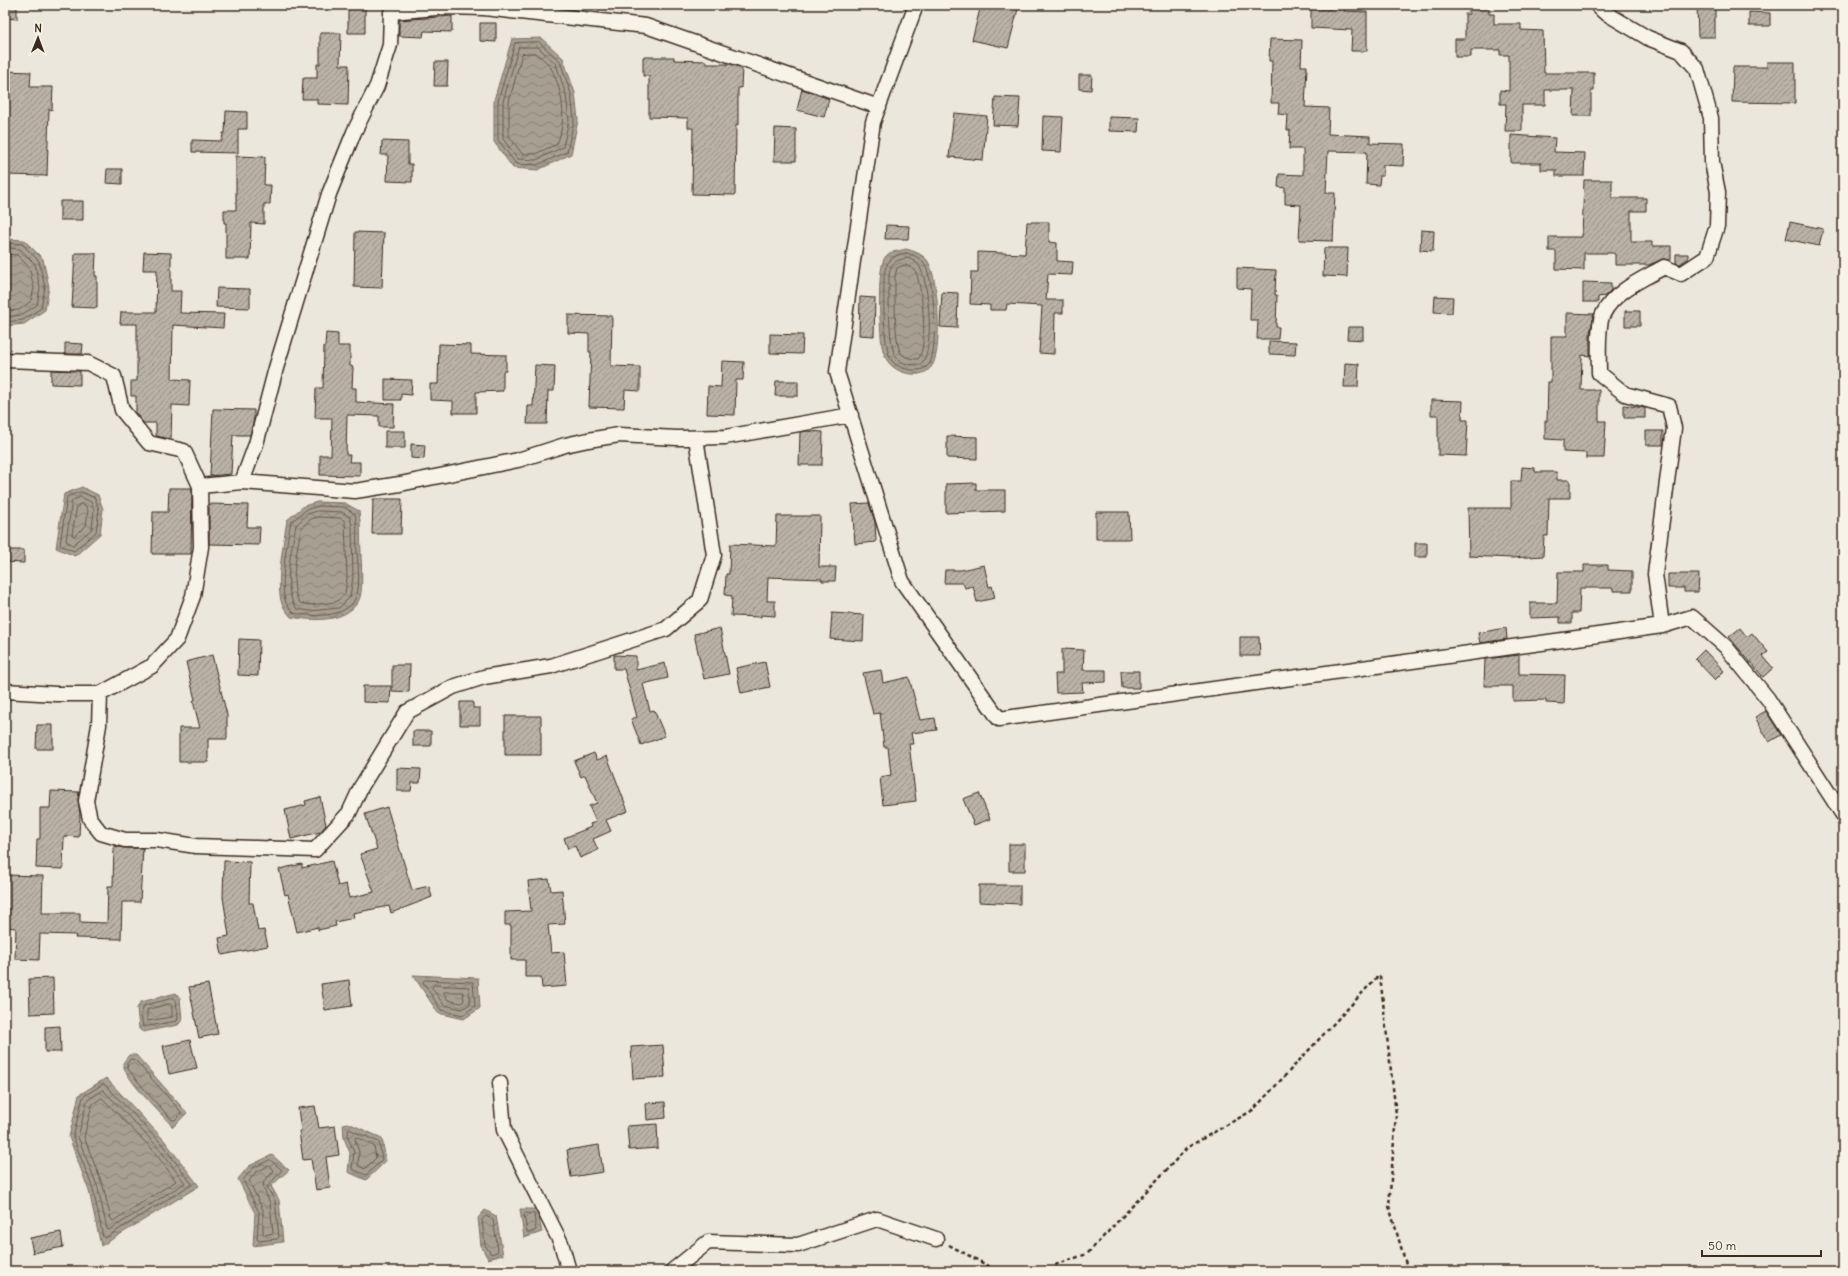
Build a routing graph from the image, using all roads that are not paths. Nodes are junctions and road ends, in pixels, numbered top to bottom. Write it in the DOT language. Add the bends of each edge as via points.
graph roads {
  1 [pos="916,5"];
  2 [pos="1597,5"];
  3 [pos="484,6"];
  4 [pos="879,107"];
  5 [pos="5,360"];
  6 [pos="851,416"];
  7 [pos="696,438"];
  8 [pos="242,482"];
  9 [pos="200,486"];
  10 [pos="1662,626"];
  11 [pos="5,691"];
  12 [pos="100,694"];
  13 [pos="1843,815"];
  14 [pos="500,1083"];
  15 [pos="936,1239"];
  16 [pos="569,1271"];
  17 [pos="672,1271"];
  1 -- 4 [label="street"];
  2 -- 10 [label="street" via="1604,12 1648,38 1681,51 1697,69 1711,118 1712,162 1718,192 1717,226 1707,257 1681,274 1664,267 1620,292 1603,314 1598,348 1599,373 1625,394 1669,406 1674,428 1654,574"];
  3 -- 4 [label="street" via="646,26"];
  3 -- 8 [label="street" via="391,12 390,45 377,86 354,132 329,194 256,444"];
  4 -- 6 [label="street" via="873,122 838,372"];
  5 -- 9 [label="street" via="88,363 114,376 122,410 149,443 184,451"];
  6 -- 7 [label="street" via="725,437"];
  6 -- 10 [label="street" via="902,581 999,719"];
  7 -- 8 [label="street" via="619,435 565,445 518,460 354,491"];
  7 -- 12 [label="street" via="714,555 700,600 666,629 551,666 484,677 453,687 407,712 361,787 349,813 315,850 196,846 157,840 125,840 101,833 90,819 86,801 98,725"];
  8 -- 9 [label="street"];
  9 -- 12 [label="street" via="201,547 192,596 177,639 152,666"];
  10 -- 13 [label="street" via="1692,617 1726,647 1768,698"];
  11 -- 12 [label="street"];
  14 -- 16 [label="street" via="504,1130 561,1243"];
  15 -- 17 [label="street" via="876,1218 798,1244 708,1242"];
}
